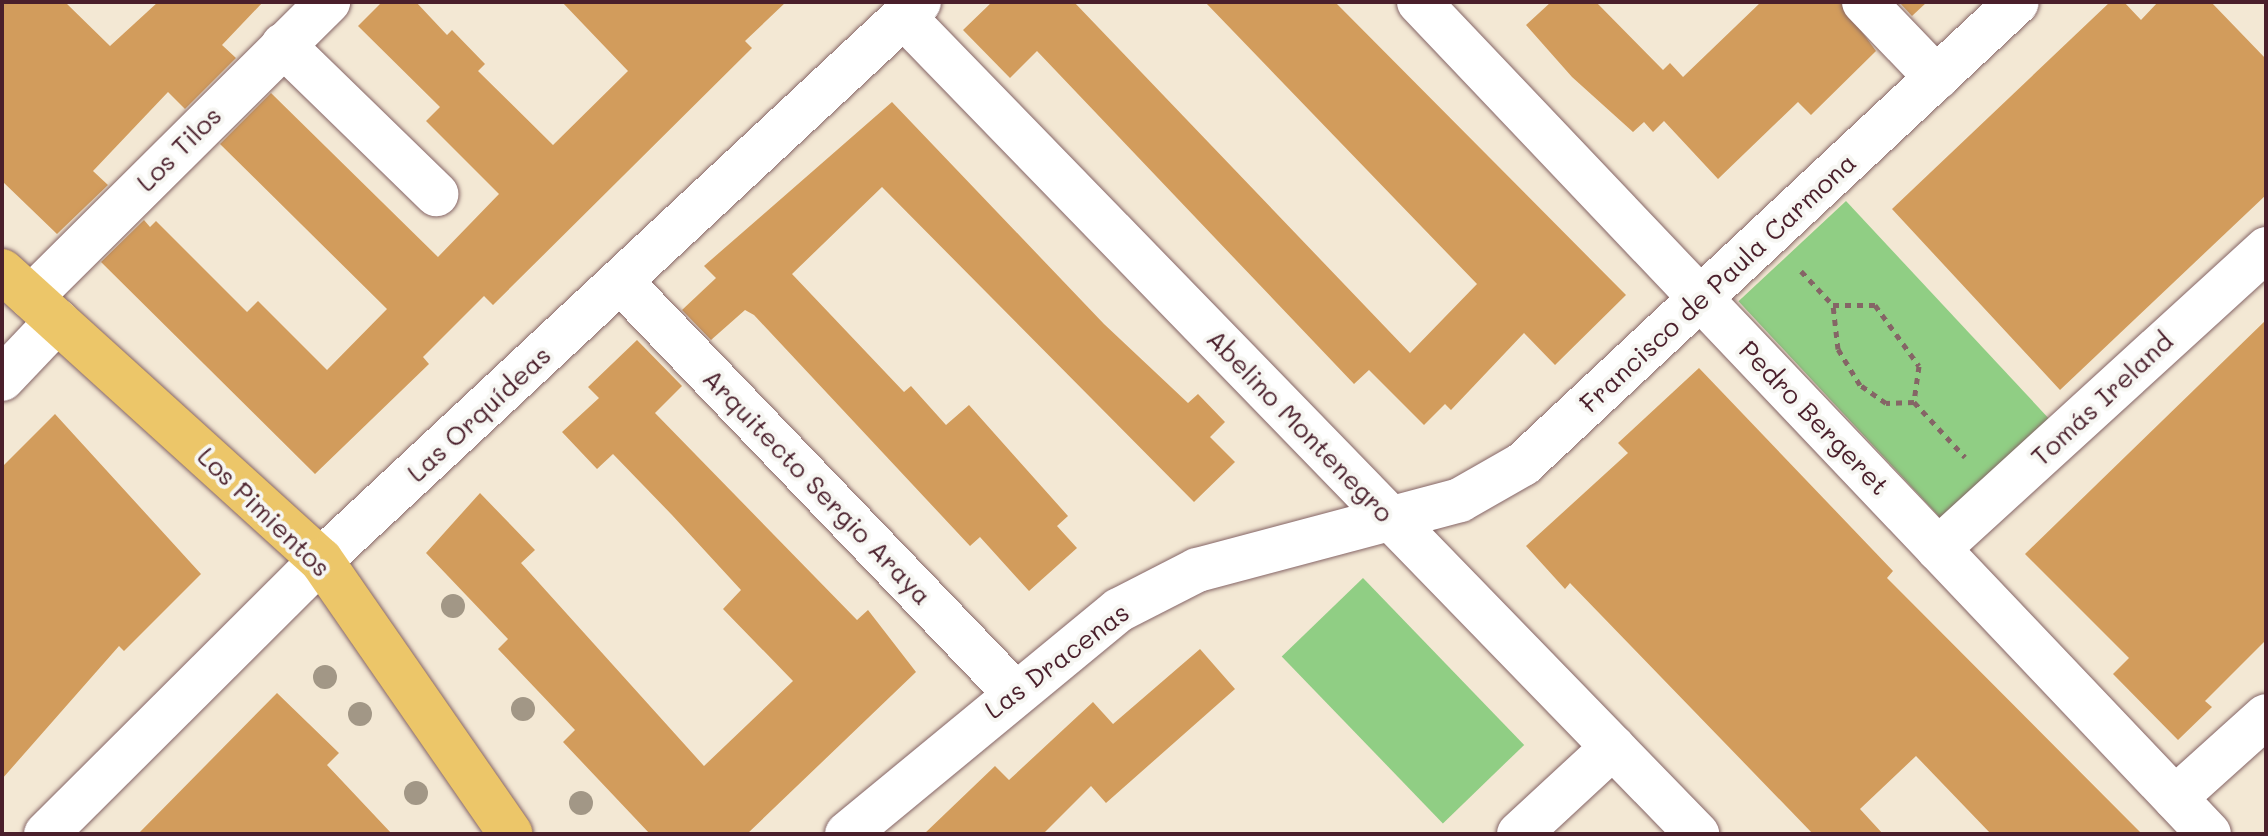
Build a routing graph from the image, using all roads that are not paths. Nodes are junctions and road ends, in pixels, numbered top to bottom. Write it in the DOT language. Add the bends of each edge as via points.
graph roads {
  1 [pos="328,2"];
  2 [pos="1419,2"];
  3 [pos="1864,2"];
  4 [pos="2017,2"];
  5 [pos="911,10"];
  6 [pos="283,45"];
  7 [pos="1937,78"];
  8 [pos="436,194"];
  9 [pos="2266,249"];
  10 [pos="622,283"];
  11 [pos="30,297"];
  12 [pos="1703,301"];
  13 [pos="2,379"];
  14 [pos="1392,521"];
  15 [pos="1938,549"];
  16 [pos="321,560"];
  17 [pos="1013,691"];
  18 [pos="2266,716"];
  19 [pos="1613,747"];
  20 [pos="2175,798"];
  21 [pos="509,833"];
  22 [pos="46,834"];
  23 [pos="847,834"];
  24 [pos="1519,834"];
  25 [pos="1697,834"];
  26 [pos="2209,834"];
  1 -- 6 [label="street, Los Tilos"];
  2 -- 12 [label="street, Pedro Bergeret"];
  3 -- 7 [label="street"];
  4 -- 7 [label="street, Francisco de Paula Carmona"];
  5 -- 10 [label="street, Las Orquídeas"];
  5 -- 14 [label="street, Abelino Montenegro"];
  6 -- 8 [label="street"];
  6 -- 11 [label="street, Los Tilos"];
  7 -- 12 [label="street, Francisco de Paula Carmona"];
  9 -- 15 [label="street, Tomás Ireland"];
  10 -- 16 [label="street, Las Orquídeas"];
  10 -- 17 [label="street, Arquitecto Sergio Araya"];
  11 -- 13 [label="street, Los Tilos"];
  11 -- 16 [label="main road, Los Pimientos"];
  12 -- 14 [label="street, Francisco de Paula Carmona" via="1523,464 1460,500"];
  12 -- 15 [label="street, Pedro Bergeret"];
  14 -- 17 [label="street, Las Dracenas" via="1197,570 1119,610"];
  14 -- 19 [label="street, Abelino Montenegro"];
  15 -- 20 [label="street, Pedro Bergeret"];
  16 -- 21 [label="main road, Los Pimientos"];
  16 -- 22 [label="street, Las Orquídeas"];
  17 -- 23 [label="street, Las Dracenas"];
  18 -- 20 [label="street"];
  19 -- 24 [label="street"];
  19 -- 25 [label="street, Abelino Montenegro"];
  20 -- 26 [label="street, Pedro Bergeret"];
}
